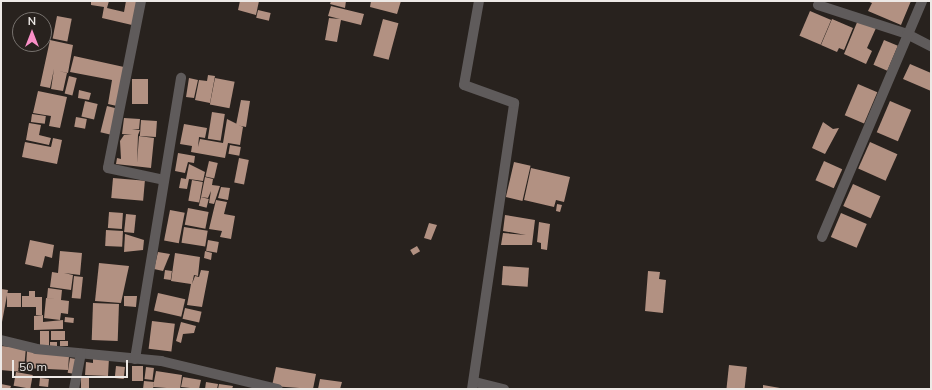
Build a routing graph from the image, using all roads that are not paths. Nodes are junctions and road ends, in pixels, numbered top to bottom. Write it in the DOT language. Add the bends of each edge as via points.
graph roads {
  1 [pos="141,1"];
  2 [pos="479,1"];
  3 [pos="922,1"];
  4 [pos="818,5"];
  5 [pos="907,34"];
  6 [pos="931,46"];
  7 [pos="181,78"];
  8 [pos="164,180"];
  9 [pos="822,237"];
  10 [pos="1,340"];
  11 [pos="81,354"];
  12 [pos="135,359"];
  13 [pos="474,385"];
  14 [pos="74,389"];
  15 [pos="278,389"];
  16 [pos="504,389"];
  1 -- 8 [label="street" via="108,168"];
  2 -- 13 [label="street" via="464,85 514,103"];
  3 -- 5 [label="street"];
  4 -- 5 [label="street"];
  5 -- 6 [label="street"];
  5 -- 9 [label="street"];
  7 -- 8 [label="street"];
  8 -- 12 [label="street"];
  10 -- 11 [label="street" via="36,349"];
  11 -- 12 [label="street"];
  11 -- 14 [label="street"];
  12 -- 15 [label="street" via="162,362"];
  13 -- 16 [label="street"];
}
